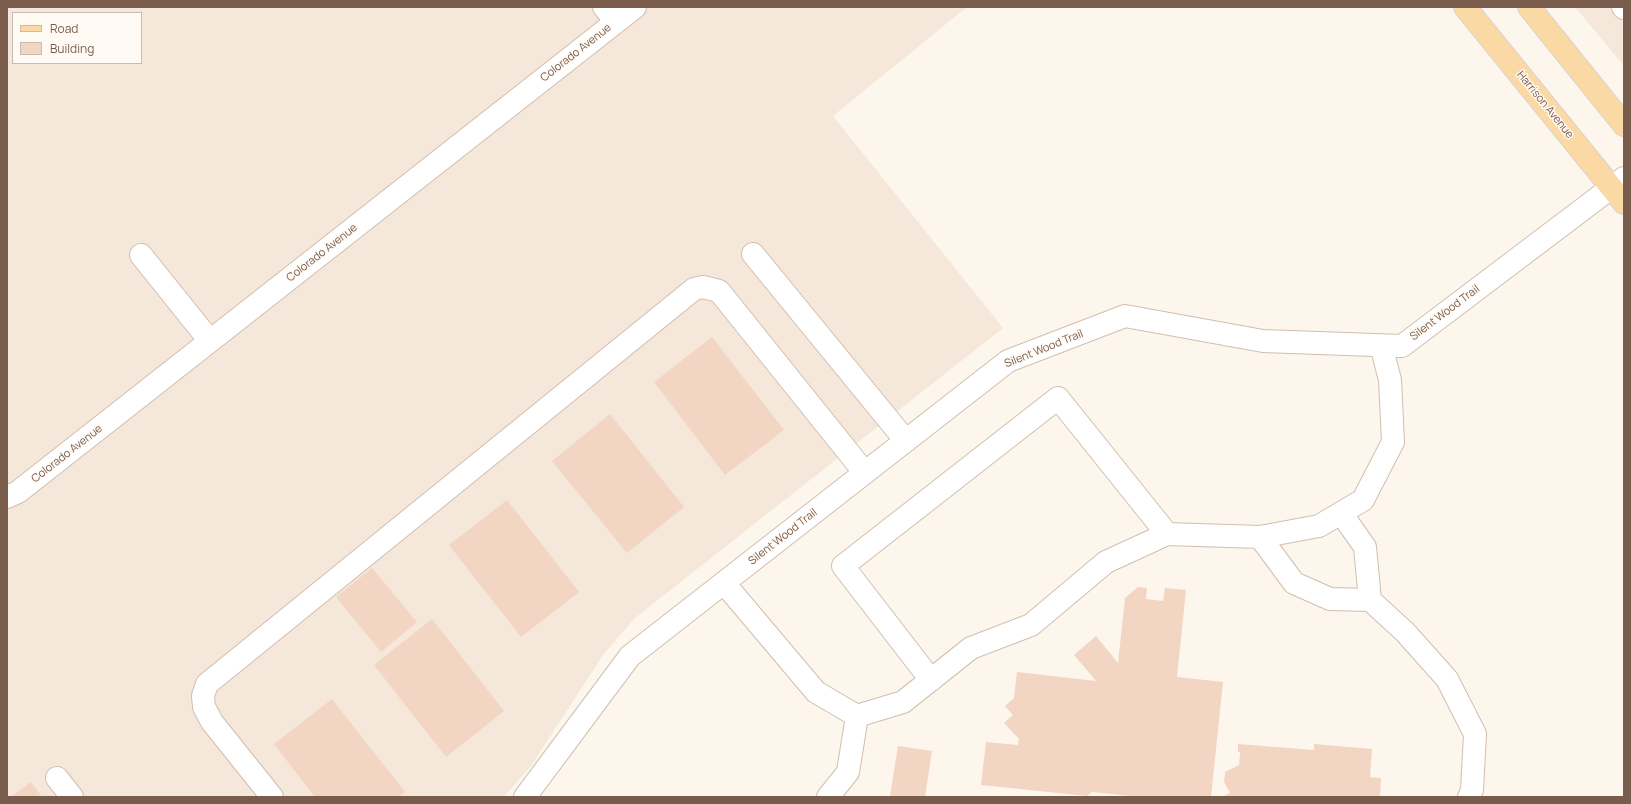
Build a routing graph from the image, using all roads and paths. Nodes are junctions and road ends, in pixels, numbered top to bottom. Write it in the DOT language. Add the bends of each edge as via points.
graph roads {
  1 [pos="634,7"];
  2 [pos="1466,7"];
  3 [pos="1529,7"];
  4 [pos="610,14"];
  5 [pos="1624,125"];
  6 [pos="1620,190"];
  7 [pos="753,254"];
  8 [pos="141,255"];
  9 [pos="210,341"];
  10 [pos="1381,346"];
  11 [pos="906,440"];
  12 [pos="865,473"];
  13 [pos="7,497"];
  14 [pos="1341,513"];
  15 [pos="1167,534"];
  16 [pos="1260,537"];
  17 [pos="724,583"];
  18 [pos="1370,600"];
  19 [pos="931,680"];
  20 [pos="857,716"];
  21 [pos="57,778"];
  22 [pos="72,797"];
  23 [pos="272,797"];
  24 [pos="525,797"];
  25 [pos="828,797"];
  26 [pos="1468,797"];
  1 -- 4 [label="street, Colorado Avenue"];
  2 -- 6 [label="main road, Harrison Avenue"];
  3 -- 5 [label="main road"];
  4 -- 9 [label="street, Colorado Avenue"];
  6 -- 10 [label="street, Silent Wood Trail" via="1402,346"];
  7 -- 11 [label="street"];
  8 -- 9 [label="street"];
  9 -- 13 [label="street, Colorado Avenue" via="18,492"];
  10 -- 11 [label="street, Silent Wood Trail" via="1263,341 1126,316 1008,361"];
  10 -- 14 [label="street" via="1390,380 1393,442 1363,500"];
  11 -- 12 [label="street, Silent Wood Trail"];
  12 -- 17 [label="street, Silent Wood Trail"];
  12 -- 23 [label="street" via="719,291 703,287 694,289 207,684 203,696 204,707 212,722"];
  14 -- 16 [label="street" via="1319,526"];
  14 -- 18 [label="street" via="1365,547"];
  15 -- 16 [label="street"];
  15 -- 19 [label="street" via="1106,562 1031,625 971,648"];
  15 -- 19 [label="street" via="1058,398 843,566"];
  16 -- 18 [label="street" via="1294,583 1330,599"];
  17 -- 20 [label="street" via="816,692"];
  17 -- 24 [label="street, Silent Wood Trail" via="630,656"];
  18 -- 26 [label="street" via="1410,638 1447,679 1475,734 1472,790"];
  19 -- 20 [label="street" via="903,702"];
  20 -- 25 [label="street" via="848,772"];
  21 -- 22 [label="street"];
}
